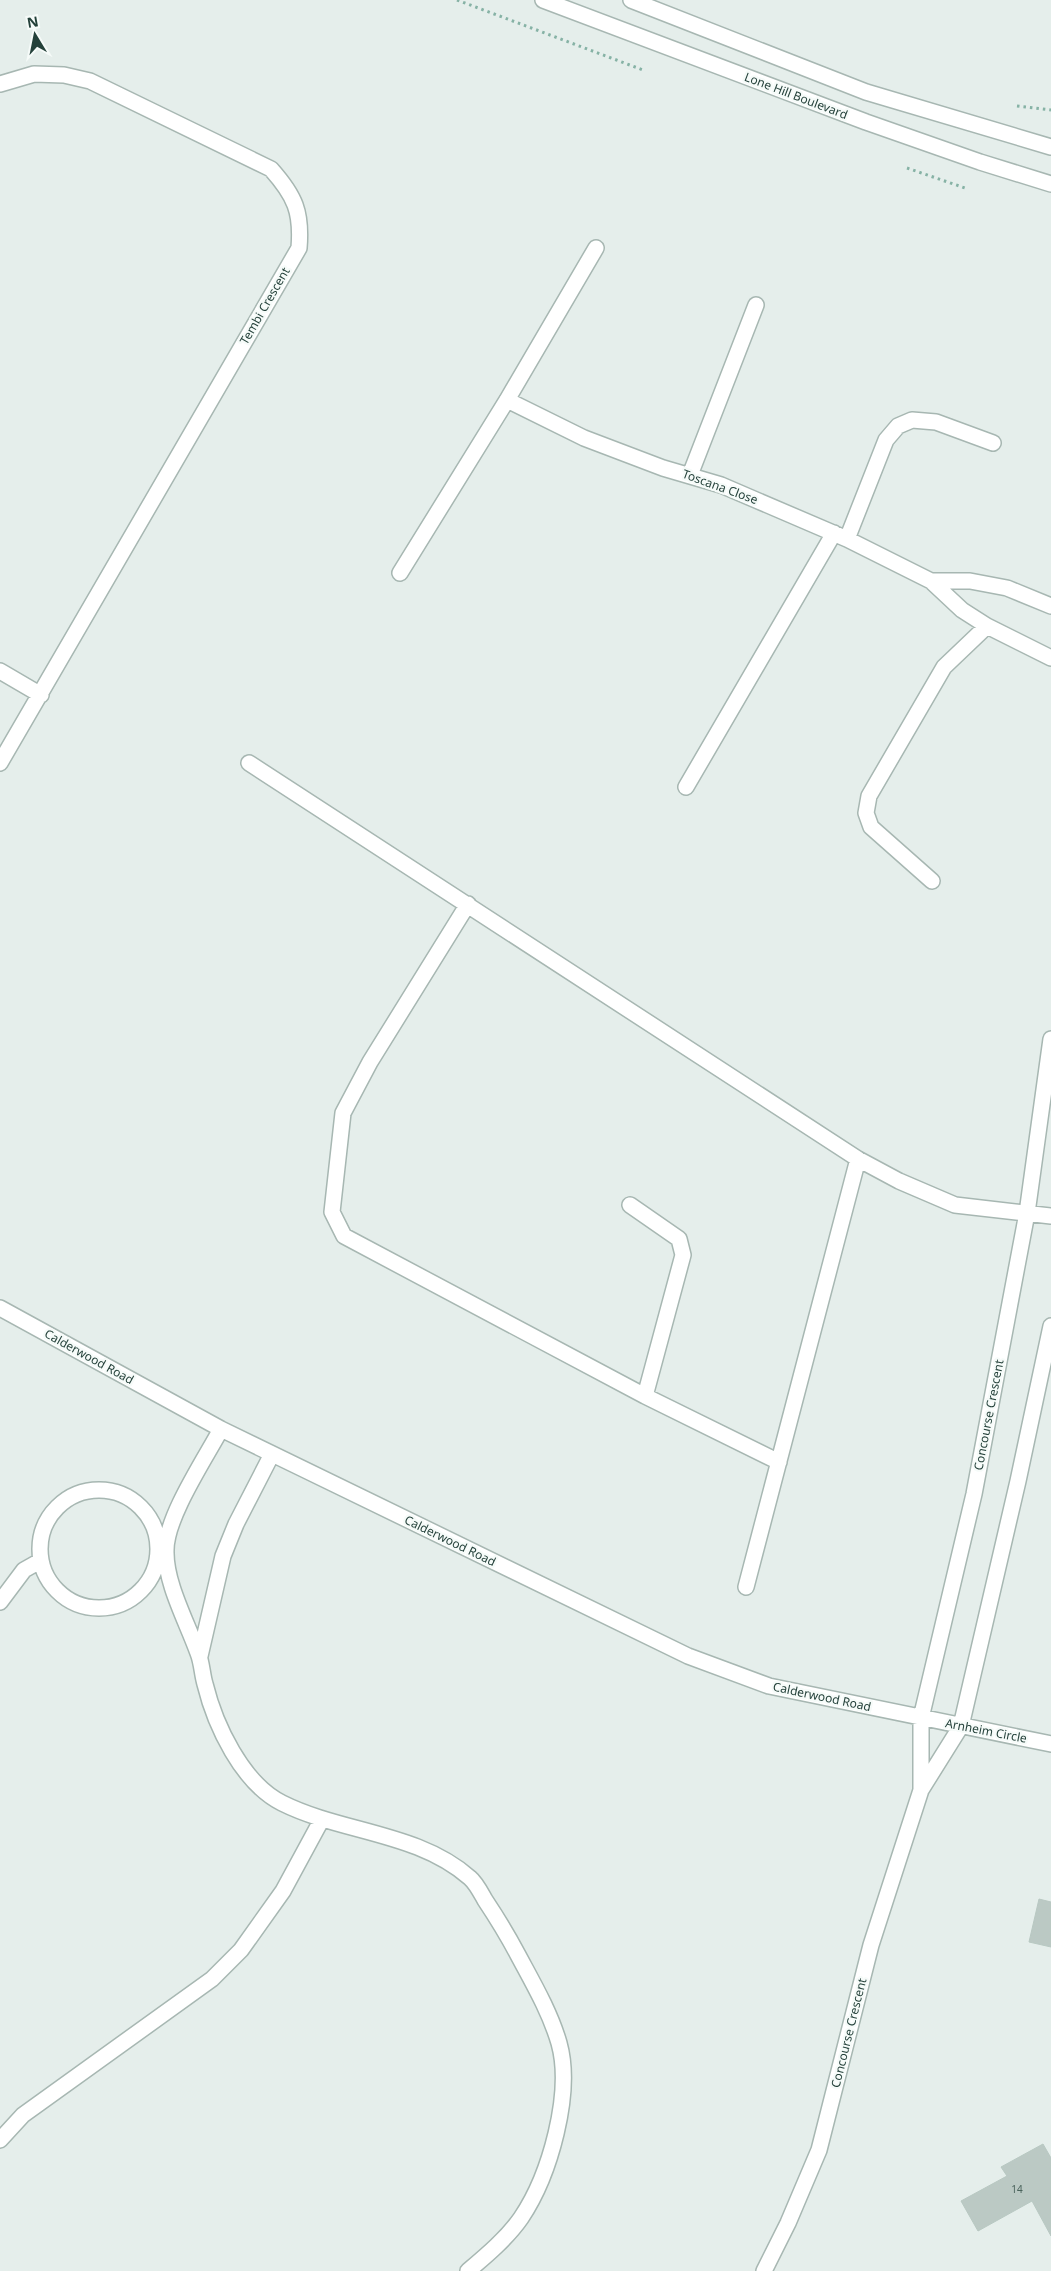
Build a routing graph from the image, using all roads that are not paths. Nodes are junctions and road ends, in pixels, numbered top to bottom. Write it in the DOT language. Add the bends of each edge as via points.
graph roads {
  1 [pos="543,0"];
  2 [pos="631,0"];
  3 [pos="0,84"];
  4 [pos="1051,147"];
  5 [pos="1051,184"];
  6 [pos="596,248"];
  7 [pos="756,305"];
  8 [pos="507,400"];
  9 [pos="993,443"];
  10 [pos="690,475"];
  11 [pos="841,536"];
  12 [pos="400,574"];
  13 [pos="931,581"];
  14 [pos="1051,606"];
  15 [pos="987,626"];
  16 [pos="1051,658"];
  17 [pos="0,671"];
  18 [pos="41,695"];
  19 [pos="249,763"];
  20 [pos="0,764"];
  21 [pos="686,787"];
  22 [pos="932,881"];
  23 [pos="468,904"];
  24 [pos="1051,1039"];
  25 [pos="858,1159"];
  26 [pos="630,1205"];
  27 [pos="1027,1213"];
  28 [pos="1051,1216"];
  29 [pos="0,1308"];
  30 [pos="1051,1326"];
  31 [pos="645,1396"];
  32 [pos="221,1429"];
  33 [pos="272,1454"];
  34 [pos="779,1462"];
  35 [pos="162,1550"];
  36 [pos="40,1561"];
  37 [pos="746,1587"];
  38 [pos="0,1602"];
  39 [pos="200,1656"];
  40 [pos="921,1718"];
  41 [pos="962,1726"];
  42 [pos="1051,1744"];
  43 [pos="921,1790"];
  44 [pos="322,1818"];
  45 [pos="0,2140"];
  46 [pos="468,2271"];
  47 [pos="764,2271"];
  1 -- 5 [label="street, Lone Hill Boulevard" via="866,122"];
  2 -- 4 [label="street" via="866,92"];
  3 -- 18 [label="street, Tembi Crescent" via="34,74 64,75 90,81 271,168 295,202 301,224 299,248"];
  6 -- 8 [label="street"];
  7 -- 10 [label="street"];
  8 -- 10 [label="street, Toscana Close" via="625,455"];
  8 -- 12 [label="street"];
  9 -- 11 [label="street" via="936,422 912,420 898,426 886,440"];
  10 -- 11 [label="street, Toscana Close" via="747,495"];
  11 -- 13 [label="street, Toscana Close"];
  11 -- 21 [label="street"];
  13 -- 14 [label="street, Toscana Close" via="970,581 1007,588"];
  13 -- 15 [label="street, Toscana Close" via="962,610"];
  15 -- 16 [label="street, Toscana Close"];
  15 -- 22 [label="street" via="944,667 869,796 866,812 871,826"];
  17 -- 18 [label="street"];
  18 -- 20 [label="street, Tembi Crescent"];
  19 -- 23 [label="street"];
  23 -- 25 [label="street"];
  23 -- 31 [label="street" via="370,1062 343,1113 332,1212 344,1236"];
  24 -- 27 [label="street, Concourse Crescent"];
  25 -- 27 [label="street" via="899,1182 954,1205"];
  25 -- 34 [label="street"];
  26 -- 31 [label="street" via="679,1239 683,1255"];
  27 -- 28 [label="street"];
  27 -- 40 [label="street, Concourse Crescent" via="974,1494"];
  29 -- 32 [label="street, Calderwood Road"];
  30 -- 41 [label="street, Concourse Crescent"];
  31 -- 34 [label="street"];
  32 -- 33 [label="street, Calderwood Road"];
  32 -- 35 [label="street" via="176,1514"];
  33 -- 39 [label="street" via="223,1556"];
  33 -- 40 [label="street, Calderwood Road" via="688,1656 769,1686"];
  34 -- 37 [label="street"];
  35 -- 36 [label="street" via="144,1588 109,1608 70,1602 54,1589"];
  35 -- 36 [label="street" via="145,1511 128,1497 108,1490 86,1491 67,1499 50,1513 41,1532"];
  35 -- 39 [label="street"];
  36 -- 38 [label="street" via="24,1570"];
  39 -- 44 [label="street" via="214,1716 225,1742 244,1768 279,1802"];
  40 -- 41 [label="street, Arnheim Circle"];
  40 -- 43 [label="street, Concourse Crescent"];
  41 -- 42 [label="street, Arnheim Circle"];
  41 -- 43 [label="street, Concourse Crescent"];
  43 -- 47 [label="street, Concourse Crescent" via="871,1945 819,2150"];
  44 -- 45 [label="street" via="283,1891 241,1950 212,1979 23,2115"];
  44 -- 46 [label="street" via="400,1840 442,1858 472,1879 544,2004 559,2043 563,2068 561,2102 551,2150 537,2189 521,2218"];
}
